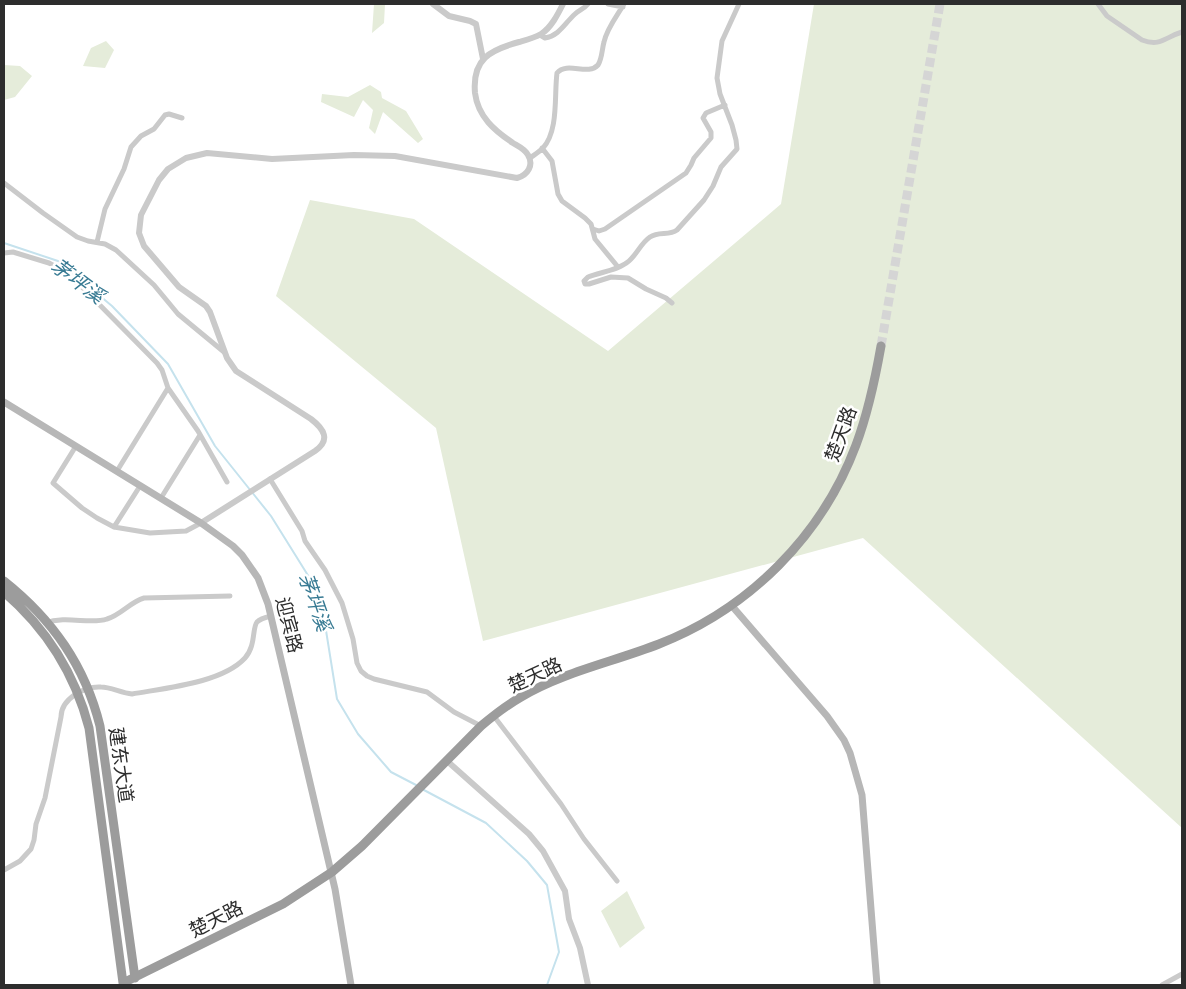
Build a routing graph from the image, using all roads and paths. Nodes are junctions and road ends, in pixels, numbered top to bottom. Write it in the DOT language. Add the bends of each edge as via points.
graph roads {
  1 [pos="433,4"];
  2 [pos="563,4"];
  3 [pos="588,4"];
  4 [pos="608,4"];
  5 [pos="739,4"];
  6 [pos="1098,4"];
  7 [pos="623,5"];
  8 [pos="1182,32"];
  9 [pos="540,35"];
  10 [pos="483,59"];
  11 [pos="725,106"];
  12 [pos="182,118"];
  13 [pos="542,148"];
  14 [pos="530,158"];
  15 [pos="4,183"];
  16 [pos="593,229"];
  17 [pos="97,242"];
  18 [pos="4,253"];
  19 [pos="618,267"];
  20 [pos="672,303"];
  21 [pos="881,346"];
  22 [pos="224,352"];
  23 [pos="168,388"];
  24 [pos="4,402"];
  25 [pos="200,435"];
  26 [pos="76,446"];
  27 [pos="117,472"];
  28 [pos="266,481"];
  29 [pos="227,482"];
  30 [pos="140,486"];
  31 [pos="161,498"];
  32 [pos="200,523"];
  33 [pos="114,526"];
  34 [pos="4,581"];
  35 [pos="4,592"];
  36 [pos="230,596"];
  37 [pos="732,606"];
  38 [pos="271,616"];
  39 [pos="43,624"];
  40 [pos="88,688"];
  41 [pos="78,693"];
  42 [pos="493,715"];
  43 [pos="481,726"];
  44 [pos="446,760"];
  45 [pos="4,870"];
  46 [pos="332,872"];
  47 [pos="617,881"];
  48 [pos="1182,974"];
  49 [pos="135,981"];
  50 [pos="124,984"];
  51 [pos="350,985"];
  52 [pos="588,985"];
  53 [pos="877,985"];
  54 [pos="1162,985"];
  1 -- 10 [label="street" via="445,14 476,24"];
  2 -- 9 [label="street"];
  3 -- 9 [label="street" via="550,37"];
  4 -- 7 [label="street"];
  5 -- 11 [label="street" via="722,41 717,78"];
  6 -- 8 [label="street" via="1107,16 1142,40 1162,42"];
  7 -- 13 [label="street" via="608,30 597,66 564,68 557,73 557,101 552,127"];
  9 -- 10 [label="street" via="502,46"];
  10 -- 14 [label="street" via="475,84 480,110 495,130 525,150"];
  11 -- 16 [label="street" via="706,113 703,118 711,138 686,173 605,229"];
  11 -- 19 [label="street" via="737,149 721,167 704,200 673,233 649,237 628,262"];
  12 -- 17 [label="street" via="164,115 154,129 131,147 105,209"];
  13 -- 14 [label="street"];
  13 -- 16 [label="street" via="552,161 562,201 586,218"];
  14 -- 22 [label="street" via="526,174 517,178 416,159 382,156 272,159 200,154 174,164 160,180 141,215 140,237 179,287 206,306"];
  15 -- 17 [label="street" via="77,236"];
  16 -- 19 [label="street" via="595,239"];
  17 -- 22 [label="street" via="120,254 154,285 178,314"];
  18 -- 23 [label="street" via="14,252 49,263 82,287 157,363"];
  19 -- 20 [label="street" via="588,277 584,282 589,284 616,276 628,278"];
  21 -- 37 [label="highway, 楚天路" via="864,421 834,493 789,555"];
  22 -- 28 [label="street" via="236,370 311,419 324,436 321,446"];
  23 -- 25 [label="street"];
  23 -- 27 [label="street"];
  24 -- 26 [label="main road, 迎宾路"];
  25 -- 29 [label="street"];
  25 -- 31 [label="street"];
  26 -- 27 [label="main road, 迎宾路"];
  26 -- 33 [label="street" via="53,483 82,508"];
  27 -- 30 [label="main road, 迎宾路"];
  28 -- 32 [label="street"];
  28 -- 43 [label="street" via="302,531 342,603 360,670 374,679 427,692 454,712"];
  30 -- 31 [label="main road, 迎宾路"];
  30 -- 33 [label="street"];
  31 -- 32 [label="main road, 迎宾路"];
  32 -- 33 [label="street" via="186,532 150,533"];
  32 -- 38 [label="main road, 迎宾路" via="233,546 251,566 264,591"];
  34 -- 39 [label="highway, 建东大道" via="20,594"];
  35 -- 39 [label="highway, 建东大道"];
  36 -- 39 [label="street" via="144,598 107,619 66,619"];
  37 -- 42 [label="highway, 楚天路" via="662,643 544,685"];
  37 -- 53 [label="main road" via="828,716 850,754 859,780 863,809"];
  38 -- 40 [label="street" via="255,625 254,641 246,658 206,680 132,694 104,687"];
  38 -- 46 [label="main road, 迎宾路"];
  39 -- 40 [label="highway, 建东大道" via="77,664"];
  39 -- 41 [label="highway, 建东大道"];
  40 -- 41 [label="street"];
  40 -- 49 [label="highway, 建东大道" via="100,726"];
  41 -- 45 [label="street" via="64,703 61,710 45,798 31,849 20,861"];
  41 -- 50 [label="highway, 建东大道" via="89,728"];
  42 -- 43 [label="highway, 楚天路"];
  42 -- 47 [label="street"];
  43 -- 44 [label="highway, 楚天路"];
  44 -- 46 [label="highway, 楚天路"];
  44 -- 52 [label="street" via="543,851 565,891 569,920 580,948"];
  46 -- 49 [label="highway, 楚天路" via="283,904"];
  46 -- 51 [label="main road, 迎宾路"];
  48 -- 54 [label="street"];
  49 -- 50 [label="highway, 楚天路"];
}
